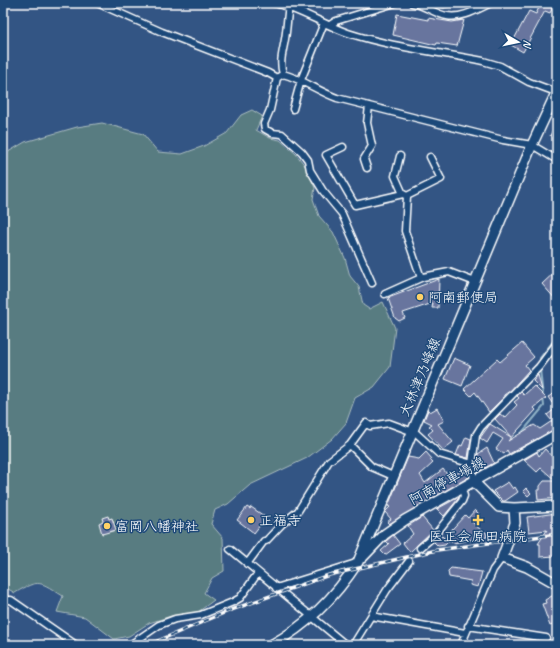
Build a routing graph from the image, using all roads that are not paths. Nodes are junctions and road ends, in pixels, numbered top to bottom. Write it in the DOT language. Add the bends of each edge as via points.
graph roads {
  1 [pos="97,3"];
  2 [pos="274,3"];
  3 [pos="395,3"];
  4 [pos="412,3"];
  5 [pos="491,3"];
  6 [pos="104,4"];
  7 [pos="289,6"];
  8 [pos="327,24"];
  9 [pos="280,76"];
  10 [pos="301,80"];
  11 [pos="557,92"];
  12 [pos="369,106"];
  13 [pos="293,109"];
  14 [pos="532,145"];
  15 [pos="343,147"];
  16 [pos="400,156"];
  17 [pos="430,157"];
  18 [pos="557,160"];
  19 [pos="367,168"];
  20 [pos="405,195"];
  21 [pos="423,277"];
  22 [pos="475,282"];
  23 [pos="372,283"];
  24 [pos="385,294"];
  25 [pos="557,343"];
  26 [pos="412,431"];
  27 [pos="557,434"];
  28 [pos="350,445"];
  29 [pos="472,464"];
  30 [pos="393,476"];
  31 [pos="474,482"];
  32 [pos="462,488"];
  33 [pos="557,506"];
  34 [pos="514,508"];
  35 [pos="420,548"];
  36 [pos="230,549"];
  37 [pos="502,558"];
  38 [pos="409,561"];
  39 [pos="358,562"];
  40 [pos="247,564"];
  41 [pos="258,573"];
  42 [pos="557,584"];
  43 [pos="276,588"];
  44 [pos="7,600"];
  45 [pos="371,616"];
  46 [pos="310,617"];
  47 [pos="468,626"];
  48 [pos="465,633"];
  49 [pos="546,638"];
  50 [pos="76,645"];
  51 [pos="130,645"];
  52 [pos="270,645"];
  53 [pos="346,645"];
  54 [pos="353,645"];
  55 [pos="461,645"];
  1 -- 6 [label="street"];
  2 -- 7 [label="street"];
  3 -- 8 [label="street"];
  4 -- 5 [label="street" via="426,6 446,16 458,16"];
  6 -- 9 [label="street" via="162,32"];
  7 -- 8 [label="street"];
  7 -- 9 [label="street"];
  8 -- 10 [label="street"];
  8 -- 11 [label="street" via="370,39 483,60"];
  9 -- 10 [label="street"];
  9 -- 23 [label="street" via="264,124 265,129 272,134 282,134 308,160 310,170 323,191 342,214"];
  10 -- 12 [label="street" via="324,93"];
  10 -- 13 [label="street"];
  11 -- 14 [label="main road, 大林津乃峰線"];
  12 -- 14 [label="street"];
  12 -- 19 [label="street" via="367,123 372,146 364,159"];
  14 -- 18 [label="street"];
  14 -- 22 [label="main road, 大林津乃峰線"];
  15 -- 20 [label="street" via="326,155 355,205"];
  16 -- 20 [label="street" via="395,176"];
  17 -- 20 [label="street" via="441,179"];
  20 -- 21 [label="street" via="405,231 420,275"];
  21 -- 22 [label="street" via="446,272"];
  21 -- 24 [label="street"];
  22 -- 26 [label="main road, 大林津乃峰線"];
  25 -- 29 [label="street" via="540,365 481,427 476,435"];
  26 -- 28 [label="street" via="389,423 370,426 366,423"];
  26 -- 29 [label="street" via="419,434 439,454"];
  26 -- 30 [label="main road, 大林津乃峰線"];
  27 -- 31 [label="main road, 阿南停車場線"];
  28 -- 30 [label="street" via="372,467"];
  28 -- 40 [label="street" via="329,461 298,511 264,541"];
  29 -- 31 [label="street"];
  30 -- 39 [label="main road, 大林津乃峰線"];
  31 -- 32 [label="main road, 阿南停車場線"];
  31 -- 34 [label="main road" via="499,507"];
  32 -- 35 [label="street" via="462,501 434,536"];
  32 -- 39 [label="main road, 阿南停車場線" via="385,534"];
  33 -- 34 [label="main road"];
  34 -- 37 [label="main road" via="515,523"];
  36 -- 40 [label="street"];
  37 -- 42 [label="main road" via="527,567"];
  37 -- 47 [label="street" via="493,570"];
  38 -- 45 [label="street"];
  39 -- 43 [label="street"];
  39 -- 46 [label="main road, 大林津乃峰線" via="336,593"];
  40 -- 41 [label="street"];
  41 -- 43 [label="street"];
  41 -- 51 [label="street" via="240,598 233,602 201,615 175,619 159,625"];
  43 -- 46 [label="street"];
  44 -- 50 [label="street" via="11,600"];
  45 -- 48 [label="street"];
  45 -- 54 [label="street"];
  46 -- 52 [label="main road, 大林津乃峰線" via="285,637"];
  46 -- 53 [label="street"];
  47 -- 48 [label="street"];
  47 -- 49 [label="street"];
  48 -- 55 [label="street"];
}
